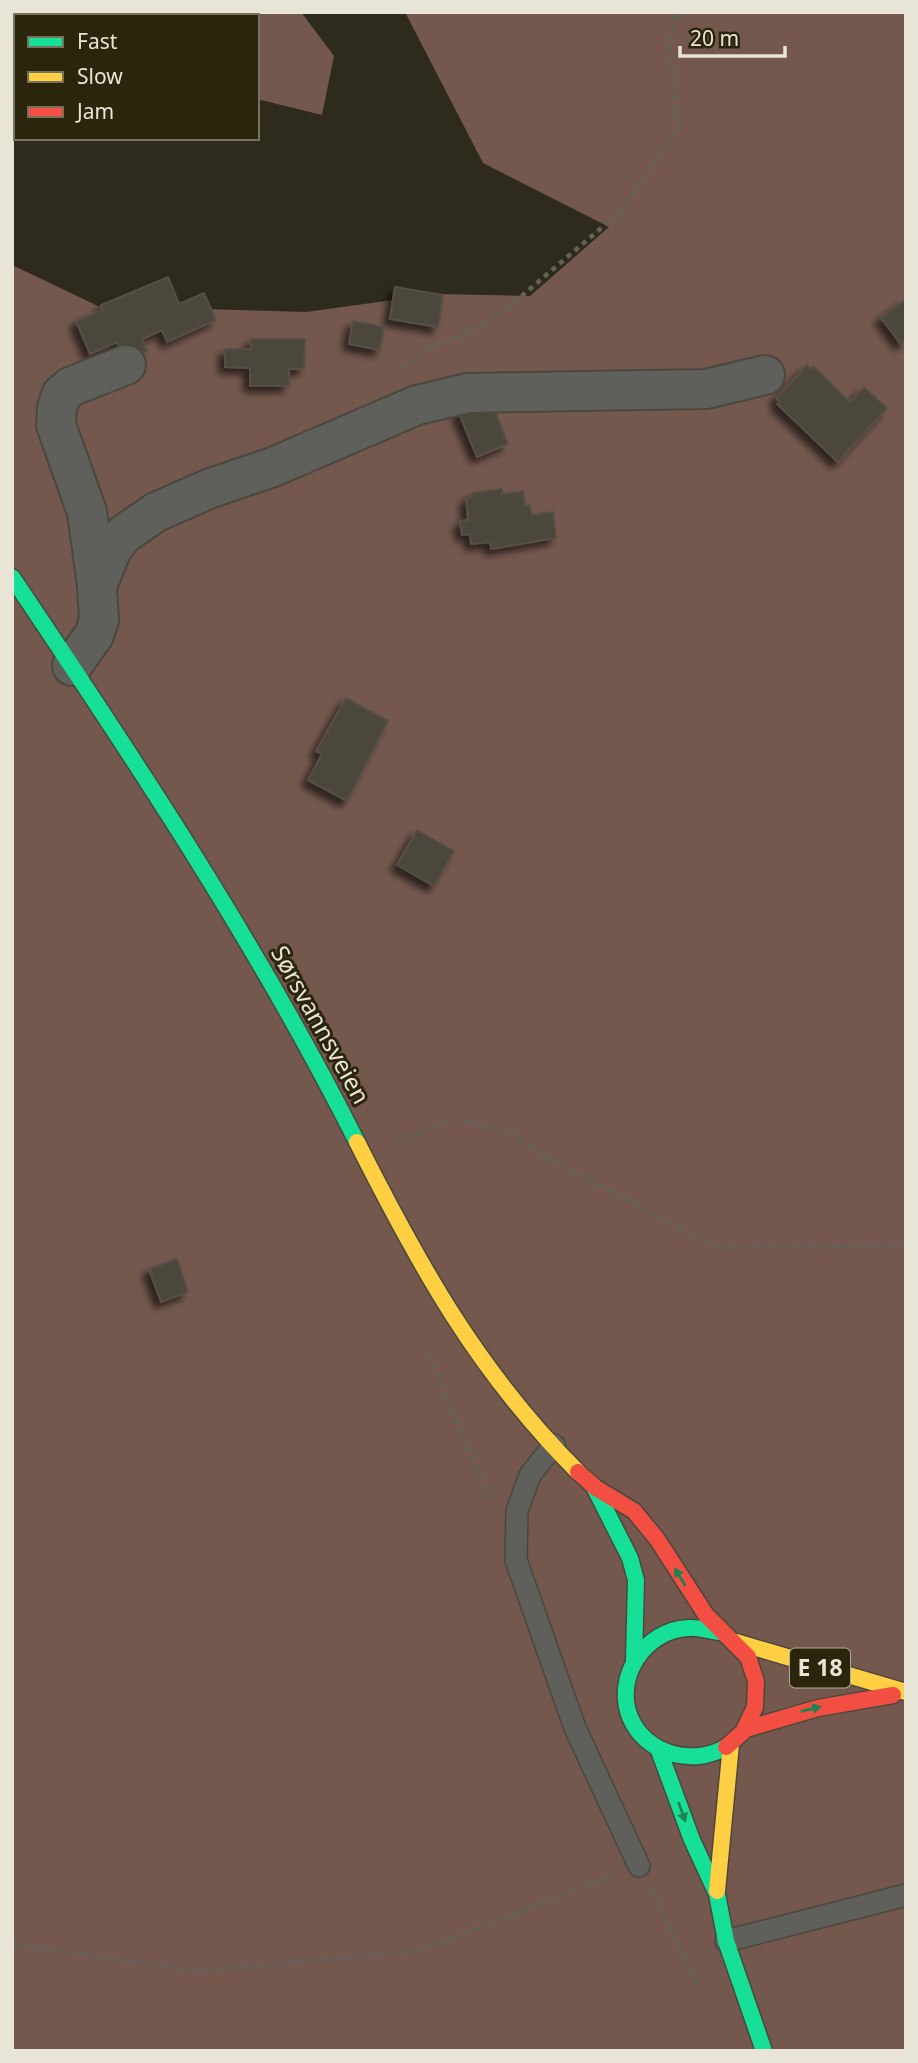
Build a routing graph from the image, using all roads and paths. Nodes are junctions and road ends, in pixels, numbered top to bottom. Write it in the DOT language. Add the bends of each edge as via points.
graph roads {
  1 [pos="677,12"];
  2 [pos="125,365"];
  3 [pos="765,374"];
  4 [pos="398,375"];
  5 [pos="12,577"];
  6 [pos="97,586"];
  7 [pos="72,666"];
  8 [pos="364,1152"];
  9 [pos="906,1246"];
  10 [pos="554,1445"];
  11 [pos="594,1487"];
  12 [pos="720,1632"];
  13 [pos="736,1642"];
  14 [pos="634,1661"];
  15 [pos="906,1693"];
  16 [pos="746,1729"];
  17 [pos="730,1745"];
  18 [pos="658,1748"];
  19 [pos="639,1866"];
  20 [pos="717,1894"];
  21 [pos="906,1895"];
  22 [pos="726,1941"];
  23 [pos="12,1944"];
  24 [pos="704,1997"];
  25 [pos="764,2051"];
  1 -- 4 [label="path" via="670,45 678,128 618,213 504,311 455,340 423,350"];
  2 -- 6 [label="street" via="70,387 57,408 56,425 87,512"];
  3 -- 6 [label="street" via="706,389 503,390 417,405 156,512 123,535"];
  5 -- 7 [label="main road, Sørsvannsveien"];
  6 -- 7 [label="street" via="99,620"];
  7 -- 8 [label="main road, Sørsvannsveien" via="199,862"];
  8 -- 9 [label="path" via="456,1119 507,1131 544,1156 717,1247"];
  8 -- 10 [label="main road, Sørsvannsveien" via="419,1263 462,1334"];
  10 -- 11 [label="main road, Sørsvannsveien"];
  10 -- 19 [label="lane" via="530,1475 517,1511 516,1560 575,1728"];
  12 -- 11 [label="main road, Sørsvannsveien, one-way" via="631,1508"];
  11 -- 14 [label="main road, Sørsvannsveien" via="630,1558 636,1580"];
  12 -- 13 [label="main road"];
  12 -- 14 [label="main road" via="681,1626 646,1644"];
  13 -- 15 [label="main road, E 18"];
  13 -- 16 [label="main road" via="748,1657 756,1684 754,1712"];
  14 -- 18 [label="main road" via="627,1679 629,1709 643,1736"];
  16 -- 15 [label="main road, E 18, one-way" via="839,1702"];
  16 -- 17 [label="main road"];
  17 -- 18 [label="main road" via="695,1757 676,1756"];
  17 -- 20 [label="main road"];
  18 -- 20 [label="main road, one-way"];
  19 -- 23 [label="path" via="418,1951 197,1971"];
  19 -- 24 [label="path"];
  20 -- 22 [label="main road"];
  21 -- 22 [label="lane"];
  22 -- 25 [label="main road"];
}
